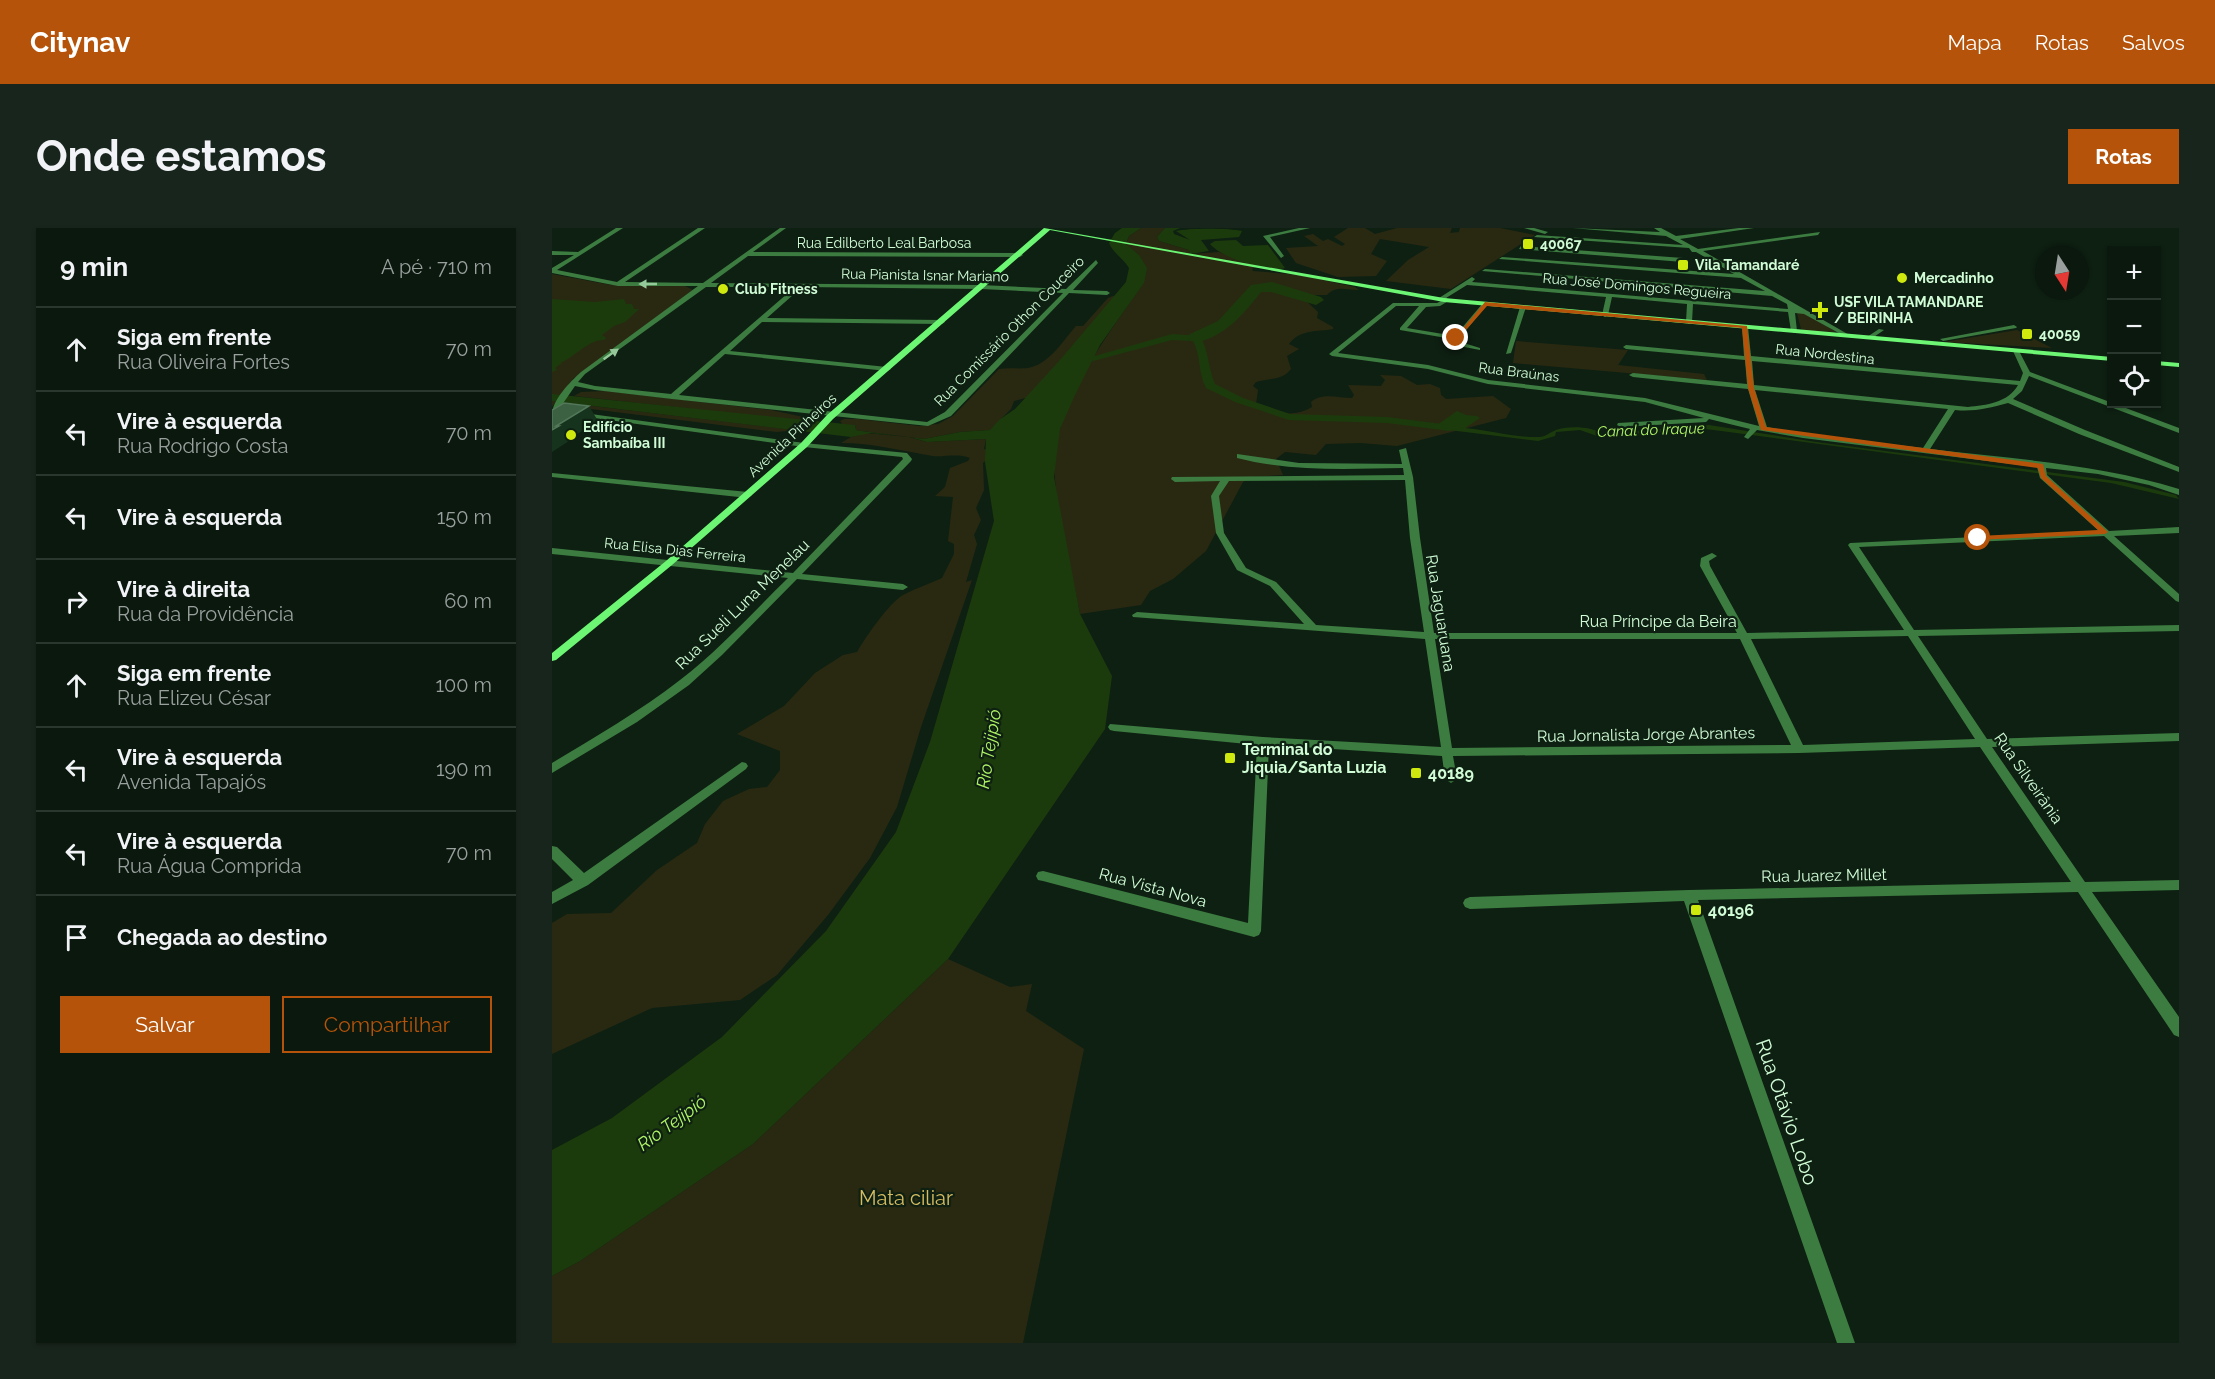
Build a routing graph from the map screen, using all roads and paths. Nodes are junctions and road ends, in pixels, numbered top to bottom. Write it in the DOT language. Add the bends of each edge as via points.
graph roads {
  1 [pos="620,228"];
  2 [pos="702,228"];
  3 [pos="783,228"];
  4 [pos="1307,228"];
  5 [pos="1527,228"];
  6 [pos="1575,228"];
  7 [pos="1658,228"];
  8 [pos="1751,228"];
  9 [pos="1048,229"];
  10 [pos="1548,230"];
  11 [pos="1818,233"];
  12 [pos="1672,236"];
  13 [pos="1537,237"];
  14 [pos="1521,248"];
  15 [pos="1693,249"];
  16 [pos="552,253"];
  17 [pos="576,253"];
  18 [pos="747,254"];
  19 [pos="1020,255"];
  20 [pos="1281,256"];
  21 [pos="1502,259"];
  22 [pos="1683,260"];
  23 [pos="1096,262"];
  24 [pos="552,271"];
  25 [pos="1485,271"];
  26 [pos="1683,272"];
  27 [pos="1741,276"];
  28 [pos="1466,283"];
  29 [pos="618,284"];
  30 [pos="707,284"];
  31 [pos="800,286"];
  32 [pos="981,288"];
  33 [pos="1068,291"];
  34 [pos="1107,292"];
  35 [pos="1774,294"];
  36 [pos="1609,296"];
  37 [pos="1444,300"];
  38 [pos="1690,302"];
  39 [pos="1790,303"];
  40 [pos="1485,304"];
  41 [pos="1424,305"];
  42 [pos="1523,307"];
  43 [pos="1791,311"];
  44 [pos="1806,312"];
  45 [pos="1605,315"];
  46 [pos="760,320"];
  47 [pos="942,322"];
  48 [pos="1689,322"];
  49 [pos="1745,327"];
  50 [pos="2014,327"];
  51 [pos="1881,330"];
  52 [pos="1794,331"];
  53 [pos="1848,336"];
  54 [pos="1456,338"];
  55 [pos="1869,338"];
  56 [pos="1941,341"];
  57 [pos="1626,347"];
  58 [pos="1478,349"];
  59 [pos="2016,351"];
  60 [pos="723,352"];
  61 [pos="1508,353"];
  62 [pos="1748,358"];
  63 [pos="2107,359"];
  64 [pos="2161,363"];
  65 [pos="2179,365"];
  66 [pos="887,369"];
  67 [pos="2027,373"];
  68 [pos="1633,375"];
  69 [pos="573,383"];
  70 [pos="2022,383"];
  71 [pos="595,388"];
  72 [pos="1751,388"];
  73 [pos="567,392"];
  74 [pos="672,397"];
  75 [pos="2008,400"];
  76 [pos="1952,408"];
  77 [pos="2131,408"];
  78 [pos="553,412"];
  79 [pos="2129,412"];
  80 [pos="832,416"];
  81 [pos="1729,422"];
  82 [pos="1621,425"];
  83 [pos="2179,431"];
  84 [pos="1755,432"];
  85 [pos="804,445"];
  86 [pos="1402,450"];
  87 [pos="1925,451"];
  88 [pos="1240,456"];
  89 [pos="2042,470"];
  90 [pos="2179,470"];
  91 [pos="1407,472"];
  92 [pos="552,475"];
  93 [pos="1175,479"];
  94 [pos="1225,480"];
  95 [pos="2179,492"];
  96 [pos="747,495"];
  97 [pos="2179,530"];
  98 [pos="2105,532"];
  99 [pos="552,551"];
  100 [pos="1712,556"];
  101 [pos="669,563"];
  102 [pos="796,575"];
  103 [pos="903,587"];
  104 [pos="2179,599"];
  105 [pos="1137,615"];
  106 [pos="1312,626"];
  107 [pos="2179,628"];
  108 [pos="1909,633"];
  109 [pos="1430,636"];
  110 [pos="1744,636"];
  111 [pos="554,655"];
  112 [pos="1114,727"];
  113 [pos="2179,737"];
  114 [pos="1263,741"];
  115 [pos="1984,744"];
  116 [pos="1799,749"];
  117 [pos="1448,752"];
  118 [pos="742,766"];
  119 [pos="552,769"];
  120 [pos="1451,779"];
  121 [pos="552,851"];
  122 [pos="1043,876"];
  123 [pos="583,881"];
  124 [pos="2179,885"];
  125 [pos="2082,886"];
  126 [pos="1689,895"];
  127 [pos="552,898"];
  128 [pos="1470,903"];
  129 [pos="2179,1030"];
  130 [pos="1846,1343"];
  1 -- 17 [label="street"];
  2 -- 29 [label="street"];
  3 -- 18 [label="street"];
  4 -- 20 [label="street" via="1266,237"];
  5 -- 10 [label="street"];
  6 -- 12 [label="street"];
  7 -- 12 [label="street"];
  8 -- 12 [label="street"];
  9 -- 19 [label="main road, Avenida Pinheiros"];
  9 -- 37 [label="main road"];
  10 -- 13 [label="street"];
  11 -- 15 [label="street"];
  12 -- 15 [label="street"];
  13 -- 14 [label="street"];
  13 -- 15 [label="street"];
  14 -- 21 [label="street"];
  14 -- 22 [label="street"];
  15 -- 22 [label="street"];
  15 -- 27 [label="street"];
  16 -- 17 [label="street"];
  17 -- 24 [label="street"];
  18 -- 19 [label="street, Rua Edilberto Leal Barbosa"];
  18 -- 30 [label="street"];
  19 -- 32 [label="main road, Avenida Pinheiros"];
  21 -- 25 [label="street"];
  21 -- 26 [label="street"];
  22 -- 26 [label="street"];
  23 -- 33 [label="street, Rua Comissário Othon Couceiro"];
  24 -- 29 [label="street, Rua Pianista Isnar Mariano"];
  25 -- 28 [label="street"];
  25 -- 35 [label="street"];
  26 -- 27 [label="street"];
  27 -- 35 [label="street"];
  28 -- 36 [label="street, Rua José Domingos Regueira"];
  28 -- 37 [label="street"];
  30 -- 29 [label="street, Rua Pianista Isnar Mariano, one-way"];
  30 -- 31 [label="street, Rua Pianista Isnar Mariano"];
  69 -- 30 [label="street, one-way"];
  31 -- 32 [label="street, Rua Pianista Isnar Mariano"];
  31 -- 46 [label="street"];
  32 -- 33 [label="street, Rua Pianista Isnar Mariano"];
  32 -- 47 [label="main road, Avenida Pinheiros"];
  33 -- 34 [label="street, Rua Pianista Isnar Mariano"];
  33 -- 80 [label="street, Rua Comissário Othon Couceiro" via="948,414 934,422 921,425"];
  35 -- 39 [label="street"];
  36 -- 38 [label="street, Rua José Domingos Regueira"];
  36 -- 45 [label="street"];
  37 -- 40 [label="main road"];
  37 -- 41 [label="street, Rua Braúnas" via="1440,305"];
  38 -- 43 [label="street, Rua José Domingos Regueira"];
  38 -- 48 [label="street"];
  39 -- 43 [label="street"];
  39 -- 44 [label="street"];
  40 -- 42 [label="main road"];
  40 -- 54 [label="street"];
  41 -- 54 [label="street" via="1402,327 1404,330"];
  41 -- 81 [label="street, Rua Braúnas" via="1395,304 1332,354 1428,366 1488,382 1645,400"];
  42 -- 45 [label="main road"];
  42 -- 61 [label="street"];
  43 -- 44 [label="street, Rua José Domingos Regueira"];
  43 -- 52 [label="street"];
  44 -- 53 [label="street"];
  45 -- 48 [label="main road"];
  46 -- 47 [label="street"];
  46 -- 60 [label="street"];
  47 -- 66 [label="main road, Avenida Pinheiros"];
  48 -- 49 [label="main road"];
  49 -- 52 [label="main road"];
  49 -- 62 [label="street"];
  50 -- 56 [label="street"];
  51 -- 55 [label="street"];
  52 -- 53 [label="main road"];
  53 -- 55 [label="main road"];
  54 -- 58 [label="street" via="1454,343"];
  55 -- 56 [label="main road"];
  56 -- 59 [label="main road"];
  57 -- 62 [label="street, Rua Nordestina"];
  59 -- 63 [label="main road"];
  59 -- 67 [label="street"];
  60 -- 66 [label="street"];
  60 -- 74 [label="street"];
  62 -- 70 [label="street, Rua Nordestina"];
  62 -- 72 [label="street"];
  64 -- 65 [label="main road"];
  66 -- 80 [label="main road, Avenida Pinheiros"];
  67 -- 70 [label="street"];
  67 -- 79 [label="street"];
  68 -- 72 [label="street"];
  69 -- 71 [label="street"];
  69 -- 73 [label="street"];
  70 -- 75 [label="street"];
  71 -- 73 [label="street"];
  71 -- 74 [label="street, Rua Comissário Othon Couceiro"];
  72 -- 76 [label="street"];
  72 -- 84 [label="street"];
  73 -- 78 [label="street"];
  74 -- 80 [label="street, Rua Comissário Othon Couceiro"];
  75 -- 76 [label="street" via="1978,408"];
  75 -- 90 [label="street"];
  76 -- 87 [label="street"];
  77 -- 79 [label="street"];
  78 -- 85 [label="street"];
  79 -- 83 [label="street"];
  80 -- 85 [label="main road, Avenida Pinheiros"];
  81 -- 82 [label="street" via="1690,420"];
  81 -- 84 [label="street, Rua Braúnas"];
  84 -- 87 [label="street, Rua Braúnas"];
  85 -- 96 [label="main road, Avenida Pinheiros"];
  85 -- 102 [label="street, Rua Sueli Luna Menelau" via="904,455 908,462"];
  86 -- 91 [label="street, Rua Jaguaruana"];
  87 -- 89 [label="street, Rua Braúnas"];
  88 -- 91 [label="street" via="1255,461"];
  89 -- 95 [label="street, Rua Braúnas" via="2127,478"];
  89 -- 98 [label="street"];
  91 -- 94 [label="street"];
  91 -- 109 [label="street, Rua Jaguaruana"];
  92 -- 96 [label="street"];
  93 -- 94 [label="street"];
  94 -- 106 [label="street" via="1215,496 1225,542 1242,570 1273,584"];
  96 -- 101 [label="main road, Avenida Pinheiros"];
  97 -- 98 [label="street"];
  98 -- 104 [label="street"];
  98 -- 108 [label="street, Rua Silveirânia" via="1853,545"];
  99 -- 101 [label="street, Rua Elisa Dias Ferreira"];
  100 -- 110 [label="street" via="1704,560 1705,566"];
  101 -- 102 [label="street, Rua Elisa Dias Ferreira"];
  101 -- 111 [label="main road, Avenida Pinheiros"];
  102 -- 103 [label="street, Rua Elisa Dias Ferreira"];
  102 -- 119 [label="street, Rua Sueli Luna Menelau" via="686,682"];
  105 -- 106 [label="street, Rua Príncipe da Beira"];
  106 -- 109 [label="street, Rua Príncipe da Beira"];
  107 -- 108 [label="street, Rua Príncipe da Beira"];
  108 -- 110 [label="street, Rua Príncipe da Beira"];
  108 -- 115 [label="street, Rua Silveirânia"];
  109 -- 110 [label="street, Rua Príncipe da Beira"];
  109 -- 117 [label="street, Rua Jaguaruana"];
  110 -- 116 [label="street"];
  112 -- 114 [label="street, Rua Jornalista Jorge Abrantes"];
  113 -- 115 [label="street, Rua Jornalista Jorge Abrantes"];
  114 -- 117 [label="street, Rua Jornalista Jorge Abrantes"];
  114 -- 122 [label="street, Rua Vista Nova" via="1254,931"];
  115 -- 116 [label="street, Rua Jornalista Jorge Abrantes"];
  115 -- 125 [label="street, Rua Silveirânia"];
  116 -- 117 [label="street, Rua Jornalista Jorge Abrantes"];
  117 -- 120 [label="street, Rua Jaguaruana"];
  118 -- 123 [label="street"];
  121 -- 123 [label="street"];
  123 -- 127 [label="street"];
  124 -- 125 [label="street, Rua Juarez Millet"];
  125 -- 126 [label="street, Rua Juarez Millet"];
  125 -- 129 [label="street, Rua Silveirânia"];
  126 -- 128 [label="street, Rua Juarez Millet"];
  126 -- 130 [label="street, Rua Otávio Lobo"];
}
